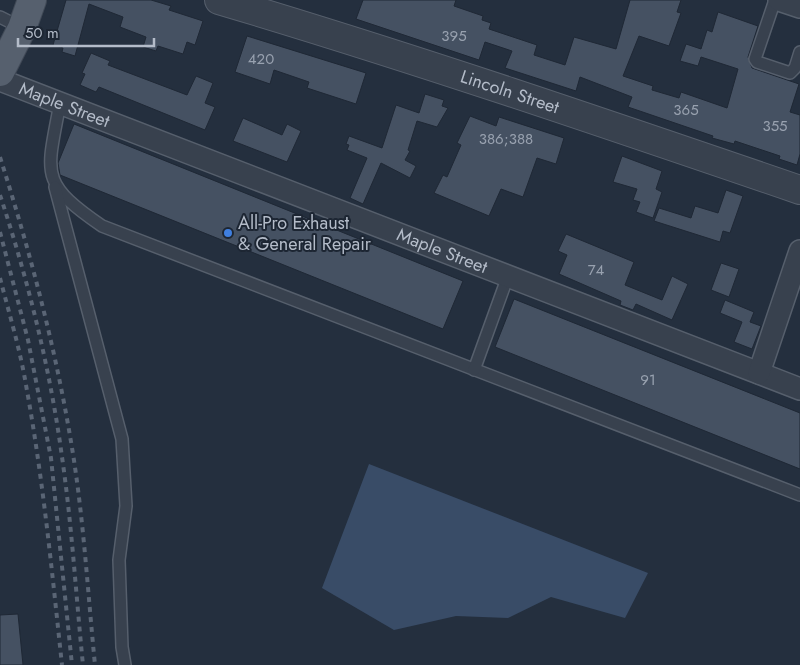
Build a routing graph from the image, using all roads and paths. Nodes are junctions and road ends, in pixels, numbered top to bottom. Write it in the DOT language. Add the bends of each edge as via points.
graph roads {
  1 [pos="32,0"];
  2 [pos="219,0"];
  3 [pos="775,0"];
  4 [pos="779,0"];
  5 [pos="800,7"];
  6 [pos="11,22"];
  7 [pos="800,52"];
  8 [pos="0,72"];
  9 [pos="0,80"];
  10 [pos="60,103"];
  11 [pos="54,185"];
  12 [pos="800,190"];
  13 [pos="800,251"];
  14 [pos="508,276"];
  15 [pos="474,370"];
  16 [pos="759,373"];
  17 [pos="800,389"];
  18 [pos="800,495"];
  19 [pos="125,665"];
  1 -- 6 [label="main road"];
  2 -- 12 [label="street, Lincoln Street" via="335,34"];
  3 -- 7 [label="lane" via="755,59 790,74"];
  4 -- 5 [label="street"];
  6 -- 8 [label="main road"];
  9 -- 10 [label="street, Maple Street"];
  10 -- 11 [label="lane" via="49,163"];
  10 -- 14 [label="street, Maple Street"];
  11 -- 15 [label="lane" via="75,208 102,226"];
  11 -- 19 [label="lane" via="122,439 126,506 119,560"];
  13 -- 16 [label="street"];
  14 -- 15 [label="lane"];
  14 -- 16 [label="street, Maple Street"];
  15 -- 18 [label="lane"];
  16 -- 17 [label="street, Maple Street"];
}
